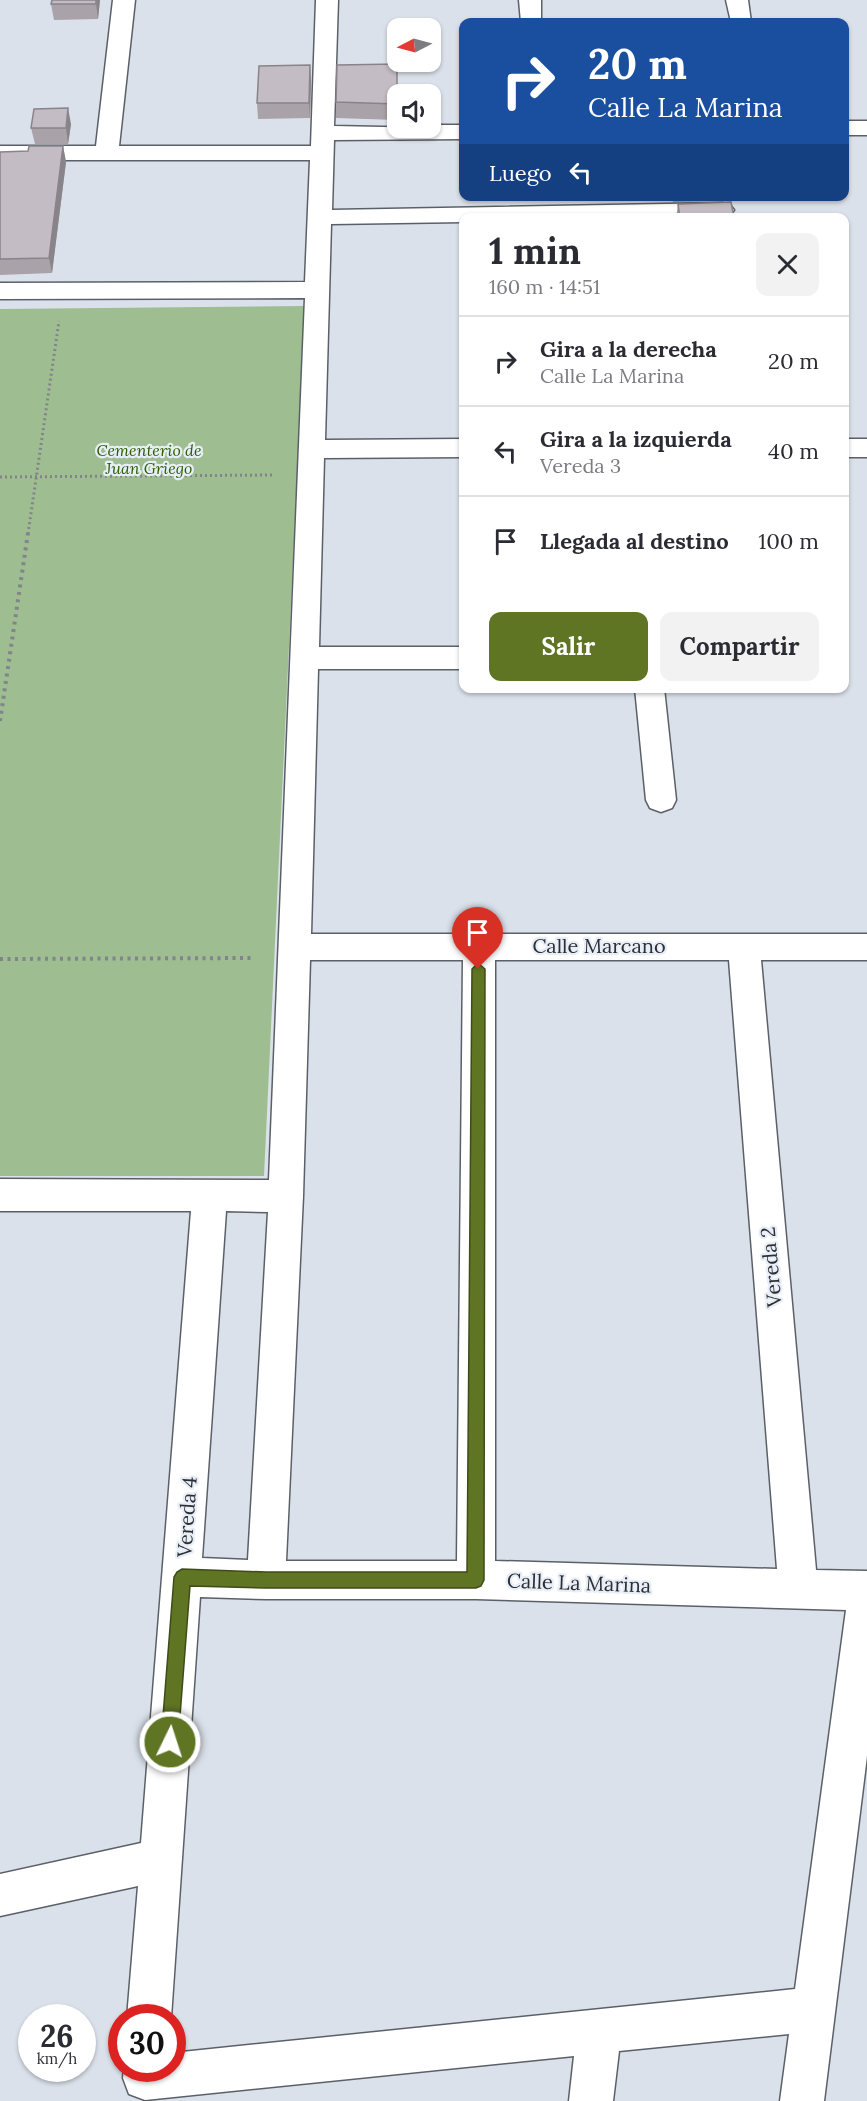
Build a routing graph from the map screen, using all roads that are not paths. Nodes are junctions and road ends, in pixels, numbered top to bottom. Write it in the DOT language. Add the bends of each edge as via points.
graph roads {
  1 [pos="124,0"];
  2 [pos="327,0"];
  3 [pos="530,0"];
  4 [pos="737,0"];
  5 [pos="531,18"];
  6 [pos="740,18"];
  7 [pos="849,128"];
  8 [pos="867,128"];
  9 [pos="459,132"];
  10 [pos="322,143"];
  11 [pos="0,153"];
  12 [pos="107,153"];
  13 [pos="723,210"];
  14 [pos="550,213"];
  15 [pos="459,215"];
  16 [pos="319,217"];
  17 [pos="317,290"];
  18 [pos="0,291"];
  19 [pos="459,448"];
  20 [pos="849,448"];
  21 [pos="867,448"];
  22 [pos="311,462"];
  23 [pos="304,658"];
  24 [pos="459,658"];
  25 [pos="650,693"];
  26 [pos="661,800"];
  27 [pos="479,945"];
  28 [pos="744,946"];
  29 [pos="295,947"];
  30 [pos="867,947"];
  31 [pos="0,1195"];
  32 [pos="210,1196"];
  33 [pos="286,1196"];
  34 [pos="182,1577"];
  35 [pos="266,1580"];
  36 [pos="476,1580"];
  37 [pos="798,1589"];
  38 [pos="867,1591"];
  39 [pos="867,1597"];
  40 [pos="160,1860"];
  41 [pos="0,1895"];
  42 [pos="150,2004"];
  43 [pos="814,2009"];
  44 [pos="599,2031"];
  45 [pos="186,2069"];
  46 [pos="591,2101"];
  47 [pos="802,2101"];
  1 -- 12 [label="street"];
  2 -- 10 [label="street"];
  3 -- 5 [label="street"];
  4 -- 6 [label="street"];
  7 -- 8 [label="street"];
  9 -- 10 [label="street"];
  10 -- 12 [label="street"];
  10 -- 16 [label="street"];
  11 -- 12 [label="street"];
  13 -- 14 [label="street"];
  15 -- 16 [label="street"];
  16 -- 17 [label="street"];
  17 -- 18 [label="street"];
  17 -- 22 [label="street"];
  19 -- 22 [label="street"];
  20 -- 21 [label="street"];
  22 -- 23 [label="street"];
  23 -- 24 [label="street"];
  23 -- 29 [label="street"];
  25 -- 26 [label="street"];
  27 -- 28 [label="street, Calle Marcano"];
  27 -- 29 [label="street, Calle Marcano"];
  27 -- 36 [label="street"];
  28 -- 30 [label="street, Calle Marcano"];
  28 -- 37 [label="street, Vereda 2"];
  29 -- 33 [label="street"];
  31 -- 32 [label="street"];
  32 -- 33 [label="street"];
  32 -- 34 [label="street, Vereda 4"];
  33 -- 35 [label="street"];
  34 -- 35 [label="street, Calle La Marina"];
  34 -- 40 [label="street, Vereda 4"];
  35 -- 36 [label="street, Calle La Marina"];
  36 -- 37 [label="street, Calle La Marina"];
  37 -- 38 [label="street, Calle La Marina"];
  39 -- 43 [label="street"];
  40 -- 41 [label="street"];
  40 -- 42 [label="street, Vereda 4"];
  43 -- 44 [label="street"];
  43 -- 47 [label="street"];
  44 -- 45 [label="street"];
  44 -- 46 [label="street"];
}
